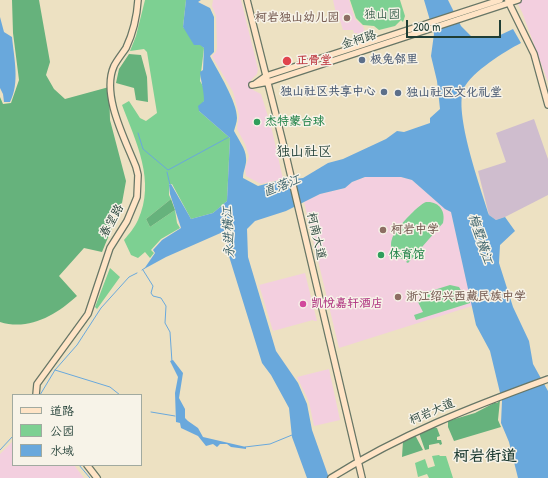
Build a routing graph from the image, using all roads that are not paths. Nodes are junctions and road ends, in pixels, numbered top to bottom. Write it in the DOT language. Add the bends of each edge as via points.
graph roads {
  1 [pos="138,0"];
  2 [pos="247,0"];
  3 [pos="500,0"];
  4 [pos="518,0"];
  5 [pos="508,2"];
  6 [pos="465,14"];
  7 [pos="267,79"];
  8 [pos="548,105"];
  9 [pos="548,379"];
  10 [pos="36,394"];
  11 [pos="358,463"];
  12 [pos="88,466"];
  13 [pos="332,477"];
  14 [pos="97,478"];
  15 [pos="362,478"];
  1 -- 10 [label="street, 春望路" via="133,28 111,76 115,114 138,175 137,197 128,221 110,248 88,314 37,384"];
  2 -- 7 [label="street, 柯南大道"];
  3 -- 6 [label="street, 金柯路"];
  4 -- 5 [label="street, 金柯路"];
  5 -- 6 [label="street, 金柯路"];
  5 -- 8 [label="street" via="528,40"];
  6 -- 7 [label="street, 金柯路"];
  7 -- 11 [label="street, 柯南大道"];
  9 -- 11 [label="street, 柯岩大道" via="410,433"];
  11 -- 13 [label="street, 柯岩大道"];
  11 -- 15 [label="street, 柯南大道"];
  12 -- 14 [label="street"];
}
